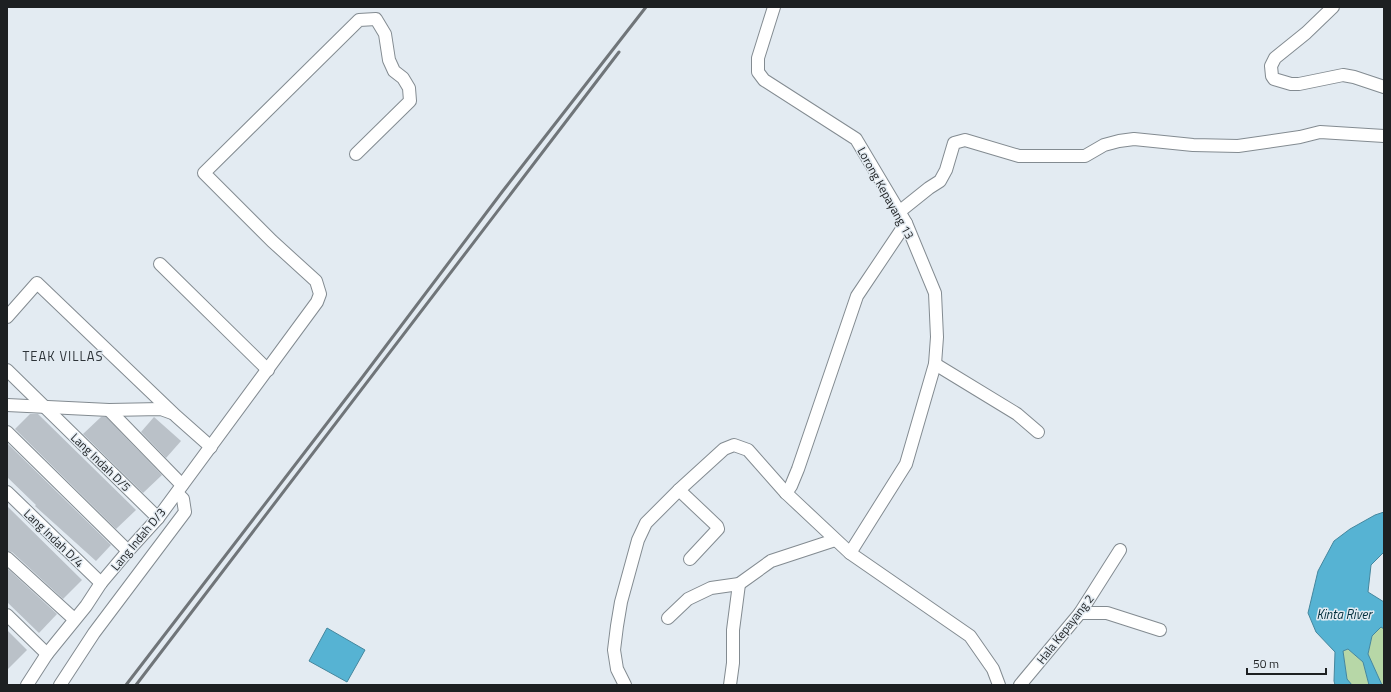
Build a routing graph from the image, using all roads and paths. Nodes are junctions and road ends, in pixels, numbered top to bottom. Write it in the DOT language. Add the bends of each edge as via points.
graph roads {
  1 [pos="774,7"];
  2 [pos="1333,7"];
  3 [pos="1384,87"];
  4 [pos="1384,136"];
  5 [pos="356,154"];
  6 [pos="899,212"];
  7 [pos="906,223"];
  8 [pos="160,264"];
  9 [pos="7,317"];
  10 [pos="935,364"];
  11 [pos="7,370"];
  12 [pos="268,370"];
  13 [pos="7,405"];
  14 [pos="45,407"];
  15 [pos="110,410"];
  16 [pos="176,416"];
  17 [pos="7,432"];
  18 [pos="1038,432"];
  19 [pos="211,447"];
  20 [pos="179,489"];
  21 [pos="679,490"];
  22 [pos="7,492"];
  23 [pos="786,493"];
  24 [pos="158,518"];
  25 [pos="835,540"];
  26 [pos="1120,550"];
  27 [pos="128,551"];
  28 [pos="850,553"];
  29 [pos="7,558"];
  30 [pos="690,559"];
  31 [pos="101,583"];
  32 [pos="739,584"];
  33 [pos="1080,613"];
  34 [pos="7,615"];
  35 [pos="668,618"];
  36 [pos="74,619"];
  37 [pos="1160,630"];
  38 [pos="47,654"];
  39 [pos="27,685"];
  40 [pos="60,685"];
  41 [pos="625,685"];
  42 [pos="730,685"];
  43 [pos="999,685"];
  44 [pos="1020,685"];
  1 -- 6 [label="street, Lorong Kepayang 13" via="758,58 758,72 764,80 856,139"];
  2 -- 3 [label="street" via="1275,58 1271,66 1272,76 1291,84 1342,75"];
  4 -- 6 [label="street" via="1320,132 1238,146 1119,140 1085,156 1019,156 965,140 954,143 940,181"];
  5 -- 12 [label="street, Lang Indah D/3" via="410,101 409,88 403,78 394,71 389,60 385,34 376,19 359,20 204,173 316,281 320,294 316,302"];
  6 -- 7 [label="street, Lorong Kepayang 13"];
  7 -- 10 [label="street, Lorong Kepayang 13" via="935,293"];
  7 -- 23 [label="street" via="857,296 798,469"];
  8 -- 12 [label="street"];
  9 -- 16 [label="street" via="37,283"];
  10 -- 18 [label="street" via="1017,414"];
  10 -- 28 [label="street, Lorong Kepayang 13" via="906,464"];
  11 -- 14 [label="street, Lang Indah D/5"];
  12 -- 19 [label="street, Lang Indah D/3"];
  13 -- 14 [label="street"];
  14 -- 15 [label="street"];
  14 -- 24 [label="street, Lang Indah D/5"];
  15 -- 16 [label="street" via="161,410"];
  15 -- 20 [label="street"];
  16 -- 19 [label="street"];
  17 -- 27 [label="street"];
  19 -- 20 [label="street, Lang Indah D/3"];
  20 -- 24 [label="street, Lang Indah D/3"];
  20 -- 40 [label="street" via="185,512 94,633"];
  21 -- 23 [label="street" via="724,450 734,445 748,450"];
  21 -- 30 [label="street" via="718,529"];
  21 -- 41 [label="street" via="646,523 638,540 621,602 614,650 617,669"];
  22 -- 31 [label="street, Lang Indah D/4"];
  23 -- 25 [label="street"];
  24 -- 27 [label="street, Lang Indah D/3"];
  25 -- 28 [label="street"];
  25 -- 32 [label="street" via="771,561"];
  26 -- 33 [label="street, Hala Kepayang 2"];
  27 -- 31 [label="street, Lang Indah D/3"];
  28 -- 43 [label="street" via="970,636 993,669"];
  29 -- 36 [label="street"];
  31 -- 36 [label="street, Lang Indah D/3"];
  32 -- 35 [label="street" via="711,588 688,599"];
  32 -- 42 [label="street"];
  33 -- 37 [label="street" via="1107,613"];
  33 -- 44 [label="street, Hala Kepayang 2"];
  34 -- 38 [label="street"];
  36 -- 38 [label="street, Lang Indah D/3"];
  38 -- 39 [label="street, Lang Indah D/3"];
}
